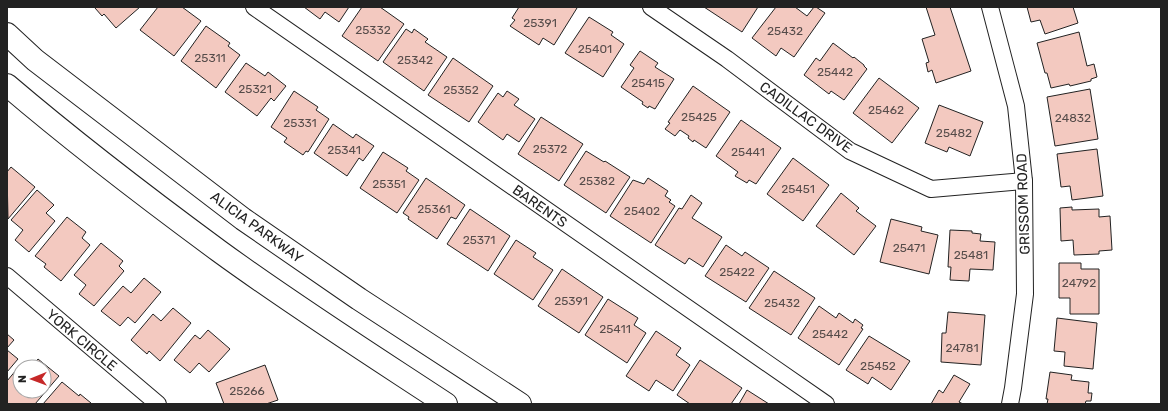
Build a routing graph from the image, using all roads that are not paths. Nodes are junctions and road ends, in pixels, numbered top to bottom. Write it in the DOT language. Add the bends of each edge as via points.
graph roads {
  1 [pos="254,7"];
  2 [pos="651,7"];
  3 [pos="990,7"];
  4 [pos="7,34"];
  5 [pos="7,85"];
  6 [pos="1024,181"];
  7 [pos="7,276"];
  8 [pos="158,404"];
  9 [pos="446,404"];
  10 [pos="520,404"];
  11 [pos="826,404"];
  12 [pos="1010,404"];
  1 -- 11 [label="street, BARENTS"];
  2 -- 6 [label="street, CADILLAC DRIVE" via="727,59 850,151 931,189"];
  3 -- 6 [label="street, GRISSOM ROAD" via="1016,106"];
  4 -- 10 [label="main road, ALICIA PARKWAY" via="36,60 243,219 359,299"];
  5 -- 9 [label="main road" via="64,134 220,252"];
  6 -- 12 [label="street, GRISSOM ROAD" via="1025,294"];
  7 -- 8 [label="street, YORK CIRCLE"];
}
